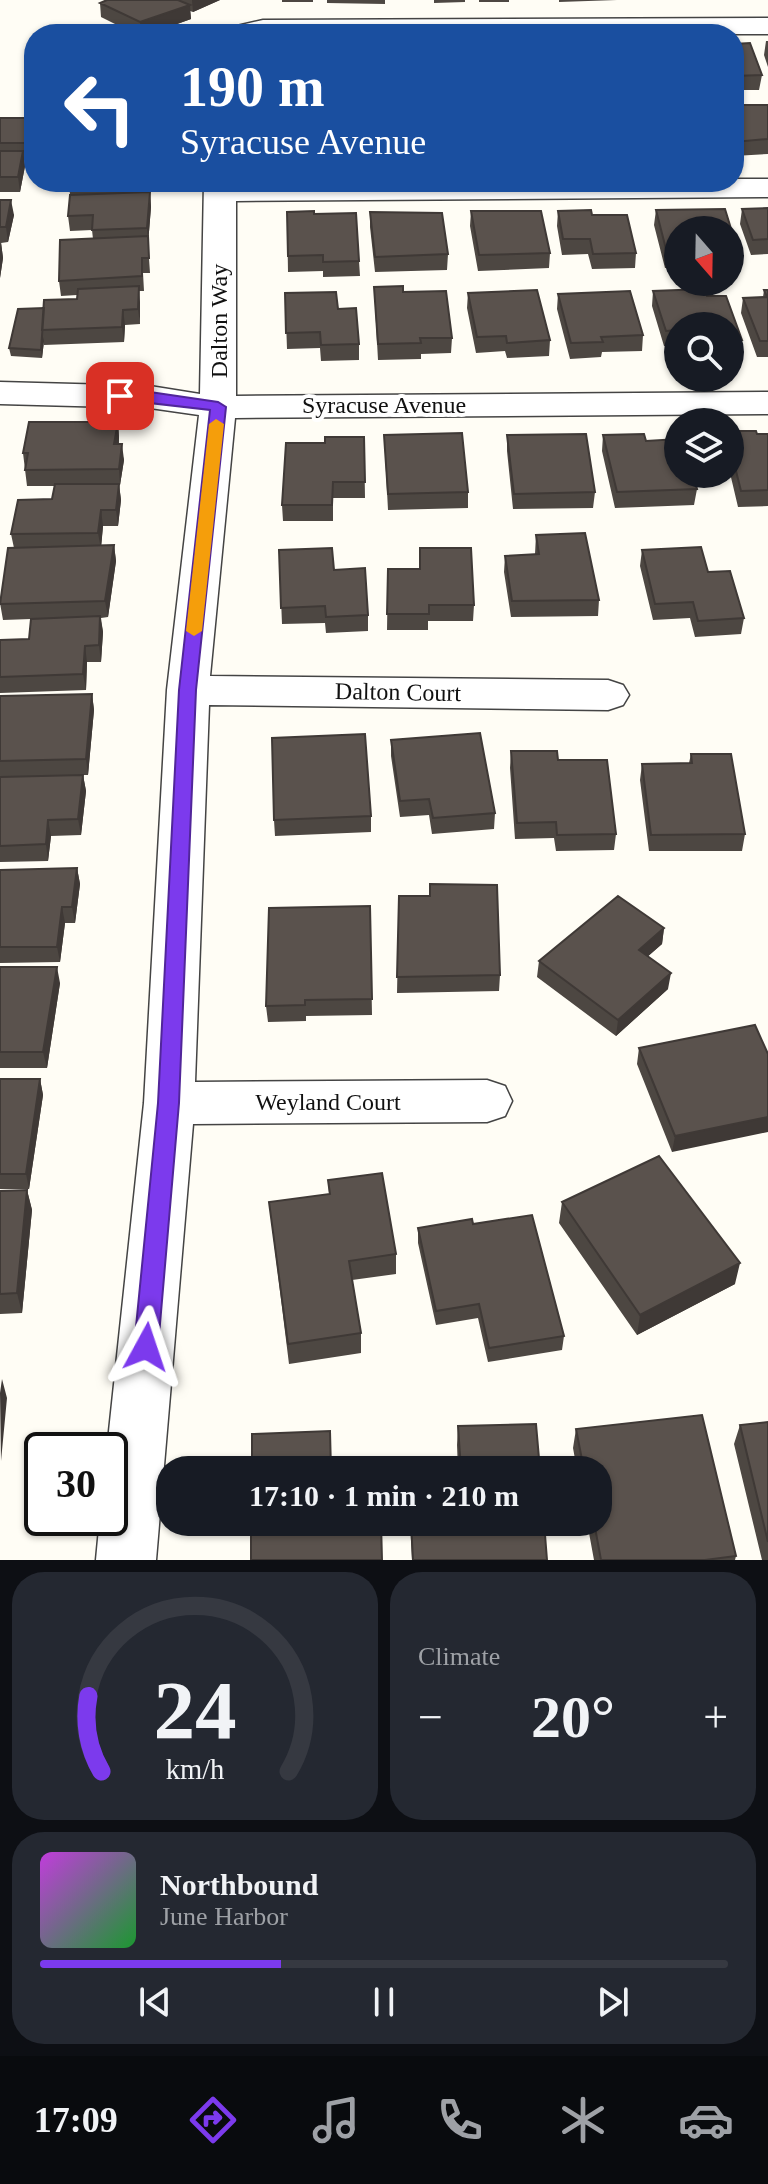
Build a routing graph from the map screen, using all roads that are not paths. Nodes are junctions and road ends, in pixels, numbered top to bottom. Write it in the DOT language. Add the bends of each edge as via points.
graph roads {
  1 [pos="744,26"];
  2 [pos="768,26"];
  3 [pos="744,188"];
  4 [pos="768,188"];
  5 [pos="219,192"];
  6 [pos="0,393"];
  7 [pos="768,403"];
  8 [pos="218,407"];
  9 [pos="188,690"];
  10 [pos="608,695"];
  11 [pos="487,1101"];
  12 [pos="169,1103"];
  13 [pos="126,1560"];
  1 -- 2 [label="street"];
  3 -- 4 [label="street"];
  5 -- 8 [label="street, Dalton Way"];
  6 -- 8 [label="street, Syracuse Avenue" via="150,397"];
  7 -- 8 [label="street, Syracuse Avenue"];
  8 -- 9 [label="street, Dalton Way"];
  9 -- 10 [label="street, Dalton Court"];
  9 -- 12 [label="street, Dalton Way"];
  11 -- 12 [label="street, Weyland Court"];
  12 -- 13 [label="street, Dalton Way"];
}
